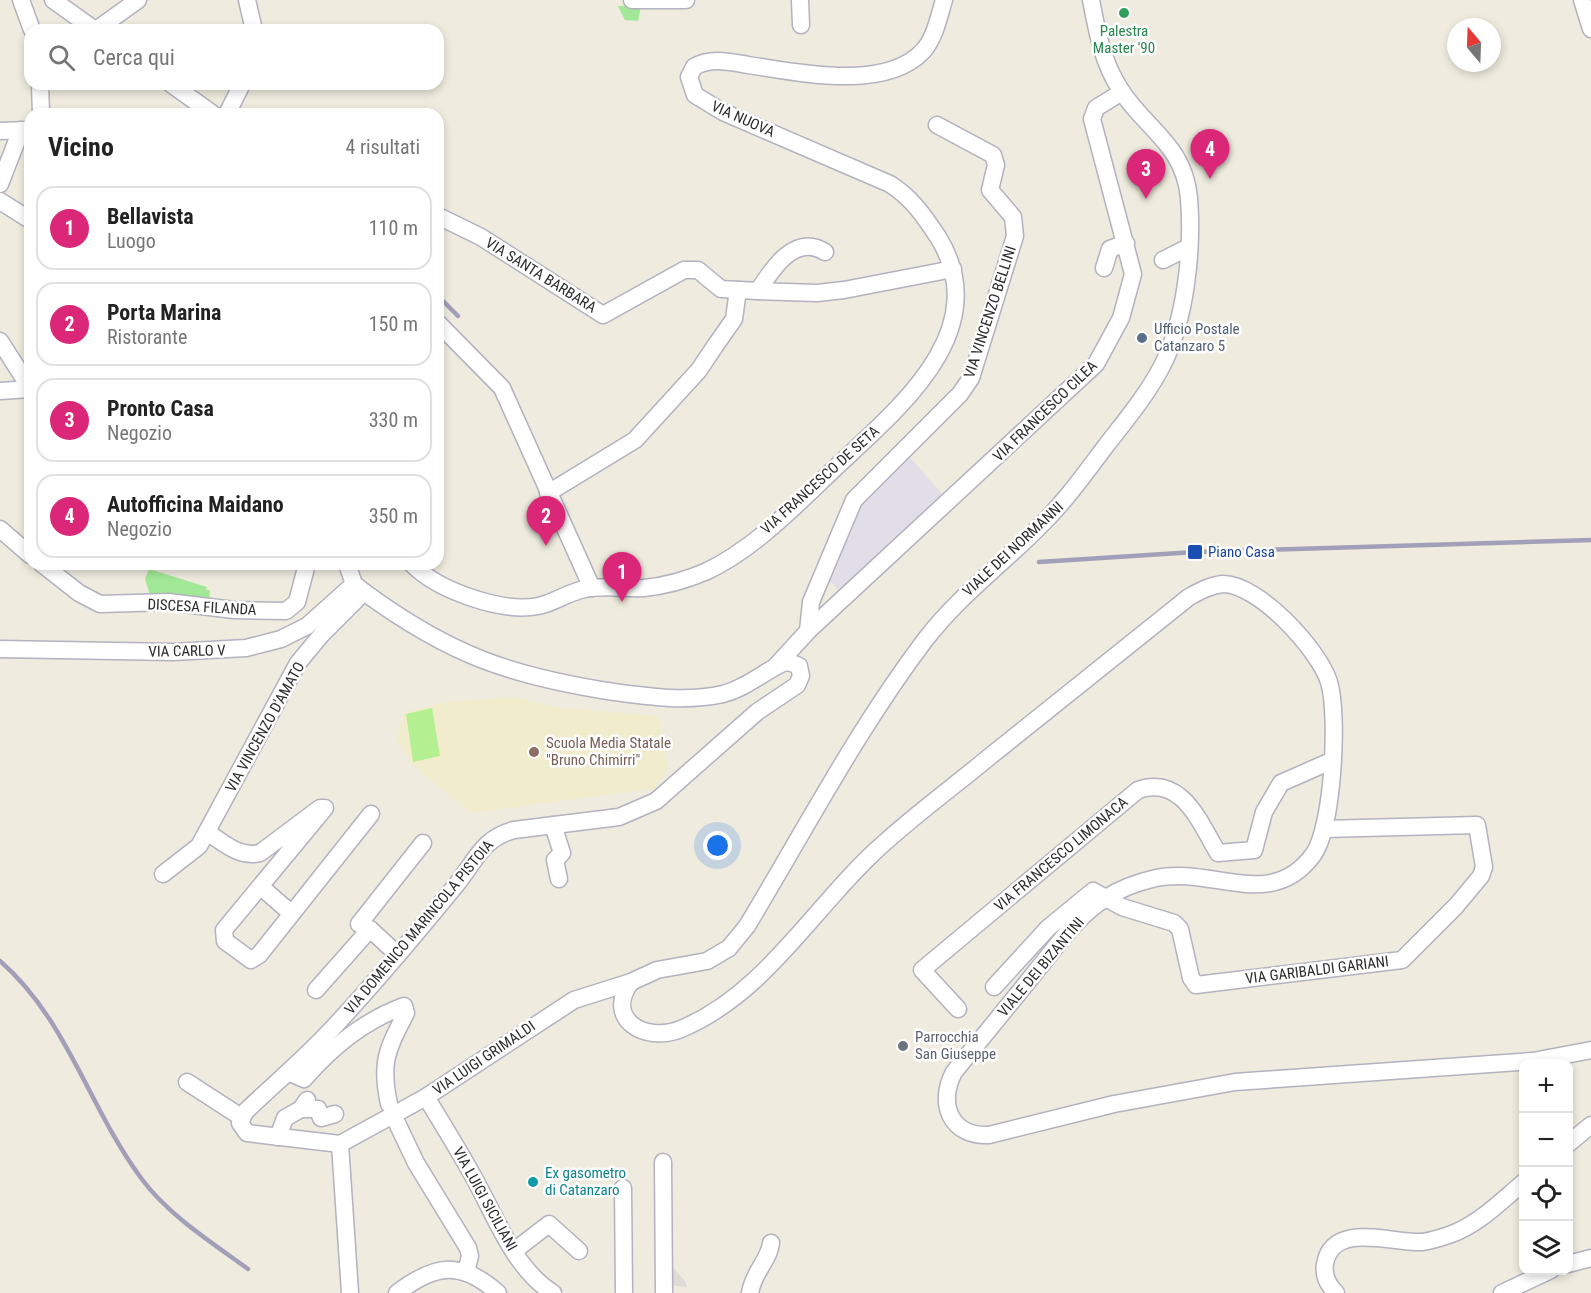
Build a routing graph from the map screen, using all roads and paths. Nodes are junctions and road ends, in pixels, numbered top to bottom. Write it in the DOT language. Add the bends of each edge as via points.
graph roads {
  1 [pos="21,0"];
  2 [pos="53,0"];
  3 [pos="138,0"];
  4 [pos="247,0"];
  5 [pos="632,0"];
  6 [pos="646,0"];
  7 [pos="686,0"];
  8 [pos="800,0"];
  9 [pos="944,0"];
  10 [pos="1091,0"];
  11 [pos="1582,0"];
  12 [pos="30,24"];
  13 [pos="87,24"];
  14 [pos="104,24"];
  15 [pos="253,24"];
  16 [pos="801,25"];
  17 [pos="1591,28"];
  18 [pos="40,90"];
  19 [pos="178,90"];
  20 [pos="239,90"];
  21 [pos="1122,92"];
  22 [pos="41,108"];
  23 [pos="201,108"];
  24 [pos="230,108"];
  25 [pos="937,125"];
  26 [pos="24,130"];
  27 [pos="0,131"];
  28 [pos="24,134"];
  29 [pos="1,181"];
  30 [pos="0,201"];
  31 [pos="24,215"];
  32 [pos="444,219"];
  33 [pos="1126,243"];
  34 [pos="1189,247"];
  35 [pos="825,252"];
  36 [pos="1163,260"];
  37 [pos="1104,268"];
  38 [pos="953,269"];
  39 [pos="738,290"];
  40 [pos="758,291"];
  41 [pos="444,328"];
  42 [pos="0,341"];
  43 [pos="24,379"];
  44 [pos="24,389"];
  45 [pos="0,391"];
  46 [pos="548,493"];
  47 [pos="0,529"];
  48 [pos="24,550"];
  49 [pos="50,570"];
  50 [pos="305,570"];
  51 [pos="350,570"];
  52 [pos="419,570"];
  53 [pos="359,588"];
  54 [pos="592,588"];
  55 [pos="808,631"];
  56 [pos="0,650"];
  57 [pos="776,666"];
  58 [pos="1331,761"];
  59 [pos="371,814"];
  60 [pos="553,825"];
  61 [pos="1324,829"];
  62 [pos="207,832"];
  63 [pos="423,843"];
  64 [pos="163,874"];
  65 [pos="559,879"];
  66 [pos="261,887"];
  67 [pos="1105,898"];
  68 [pos="291,913"];
  69 [pos="359,924"];
  70 [pos="398,955"];
  71 [pos="631,982"];
  72 [pos="994,987"];
  73 [pos="316,990"];
  74 [pos="958,1010"];
  75 [pos="1591,1050"];
  76 [pos="288,1072"];
  77 [pos="187,1082"];
  78 [pos="426,1097"];
  79 [pos="389,1104"];
  80 [pos="334,1114"];
  81 [pos="242,1117"];
  82 [pos="396,1123"];
  83 [pos="1591,1125"];
  84 [pos="278,1137"];
  85 [pos="1573,1141"];
  86 [pos="340,1144"];
  87 [pos="663,1162"];
  88 [pos="1519,1186"];
  89 [pos="622,1188"];
  90 [pos="771,1243"];
  91 [pos="514,1251"];
  92 [pos="579,1251"];
  93 [pos="1591,1258"];
  94 [pos="1573,1263"];
  95 [pos="466,1272"];
  96 [pos="1540,1275"];
  97 [pos="350,1293"];
  98 [pos="397,1293"];
  99 [pos="498,1293"];
  100 [pos="553,1293"];
  101 [pos="624,1293"];
  102 [pos="664,1293"];
  103 [pos="750,1293"];
  104 [pos="1336,1293"];
  105 [pos="1502,1293"];
  1 -- 12 [label="street"];
  2 -- 13 [label="street"];
  3 -- 14 [label="street"];
  4 -- 15 [label="street"];
  5 -- 6 [label="street"];
  6 -- 7 [label="street"];
  8 -- 16 [label="street"];
  9 -- 38 [label="street, VIA NUOVA" via="923,51 897,67 868,74 821,76 714,61 694,68 690,83 695,95 723,112 853,166 901,191 922,213"];
  10 -- 21 [label="street, VIALE DEI NORMANNI" via="1103,56"];
  11 -- 17 [label="street"];
  18 -- 22 [label="street"];
  19 -- 23 [label="street"];
  20 -- 24 [label="street"];
  21 -- 33 [label="street, VIA FRANCESCO CILEA" via="1102,102 1092,119"];
  21 -- 34 [label="street, VIALE DEI NORMANNI" via="1167,142 1183,169 1189,199"];
  25 -- 55 [label="street, VIA VINCENZO BELLINI" via="993,155 996,165 990,190 1013,217 1015,236 971,378 960,394 854,500 811,602"];
  26 -- 27 [label="street"];
  28 -- 29 [label="street"];
  30 -- 31 [label="street"];
  32 -- 39 [label="street, VIA SANTA BARBARA" via="481,237 603,315 684,270 698,270 721,289"];
  33 -- 37 [label="street" via="1110,249"];
  33 -- 55 [label="street, VIA FRANCESCO CILEA" via="1132,284 1121,318 1096,364"];
  34 -- 36 [label="street"];
  34 -- 71 [label="street, VIALE DEI NORMANNI" via="1180,314 1171,344 1148,390 1065,501 972,586 924,641 824,792 742,933 729,948 707,961 657,970"];
  35 -- 40 [label="street" via="809,246 784,255"];
  38 -- 40 [label="street" via="854,289 817,293"];
  38 -- 54 [label="street, VIA FRANCESCO DE SETA" via="956,302 937,359 875,431 776,521 737,554 694,576 652,587"];
  39 -- 40 [label="street"];
  39 -- 46 [label="street" via="734,319 704,362 636,440"];
  41 -- 46 [label="street" via="502,388"];
  42 -- 43 [label="street"];
  44 -- 45 [label="street"];
  46 -- 54 [label="street"];
  47 -- 48 [label="street"];
  49 -- 50 [label="street, DISCESA FILANDA" via="100,604 168,602 234,610 286,610 297,602"];
  51 -- 53 [label="street"];
  52 -- 54 [label="street, VIA FRANCESCO DE SETA" via="450,590 522,607 549,603"];
  53 -- 56 [label="street, VIA CARLO V" via="307,626 280,639 246,648 173,652"];
  53 -- 57 [label="street" via="405,622 458,651 506,670 571,685 686,699 748,685"];
  53 -- 62 [label="street, VIA VINCENZO D'AMATO" via="298,663"];
  55 -- 57 [label="street, VIA FRANCESCO CILEA"];
  57 -- 60 [label="street, VIA DOMENICO MARINCOLA PISTOIA" via="794,663 801,671 800,682 757,712 656,801 619,817"];
  58 -- 61 [label="street, VIALE DEI BIZANTINI"];
  58 -- 71 [label="street, VIALE DEI BIZANTINI" via="1335,734 1333,700 1315,654 1289,625 1252,594 1234,586 1212,586 1189,597 1120,651 882,845 732,1001 673,1032 645,1034 632,1025 624,1012 623,996"];
  58 -- 74 [label="street, VIA FRANCESCO LIMONACA" via="1281,783 1264,812 1254,850 1218,853 1193,810 1171,788 1152,785 1138,790 922,970"];
  59 -- 68 [label="street"];
  60 -- 65 [label="street" via="562,853 555,860"];
  60 -- 70 [label="street, VIA DOMENICO MARINCOLA PISTOIA" via="514,830 485,844"];
  61 -- 67 [label="street, VIALE DEI BIZANTINI" via="1320,843 1303,866 1270,884 1176,875 1138,883"];
  61 -- 67 [label="street, VIA GARIBALDI GARIANI" via="1477,825 1484,867 1456,906 1402,960 1196,985 1180,929 1174,923 1156,920"];
  62 -- 64 [label="street, VIA VINCENZO D'AMATO" via="199,846"];
  62 -- 66 [label="street" via="242,854 251,855 260,853 325,808"];
  63 -- 69 [label="street"];
  66 -- 68 [label="street"];
  66 -- 68 [label="street" via="224,930 225,941 237,952 251,960 259,956"];
  67 -- 72 [label="street" via="1093,891 1069,909"];
  67 -- 75 [label="street, VIALE DEI BIZANTINI" via="1076,923 954,1072 946,1093 948,1109 965,1131 989,1135 1114,1104 1235,1082 1533,1061"];
  70 -- 73 [label="street" via="370,929"];
  70 -- 76 [label="street, VIA DOMENICO MARINCOLA PISTOIA"];
  71 -- 78 [label="street, VIA LUIGI GRIMALDI" via="574,1000"];
  76 -- 79 [label="street" via="304,1079 342,1041 404,1006 406,1013 386,1053 384,1074"];
  76 -- 81 [label="street, VIA DOMENICO MARINCOLA PISTOIA"];
  77 -- 81 [label="street"];
  78 -- 86 [label="street, VIA LUIGI GRIMALDI"];
  78 -- 91 [label="street, VIA LUIGI SICILIANI"];
  80 -- 84 [label="street" via="321,1118 318,1109 304,1104 285,1118"];
  81 -- 84 [label="street" via="240,1127 247,1133"];
  82 -- 95 [label="street" via="468,1248"];
  83 -- 85 [label="street"];
  84 -- 86 [label="street"];
  86 -- 97 [label="street"];
  87 -- 102 [label="street"];
  88 -- 104 [label="street" via="1481,1218 1451,1234 1422,1242 1361,1237 1340,1242 1329,1253 1324,1269 1329,1286"];
  89 -- 101 [label="street"];
  90 -- 103 [label="street"];
  91 -- 92 [label="street" via="549,1224"];
  91 -- 100 [label="street, VIA LUIGI SICILIANI" via="542,1286"];
  93 -- 94 [label="street"];
  95 -- 98 [label="street" via="454,1268 432,1271"];
  95 -- 99 [label="street"];
  96 -- 105 [label="street"];
}
